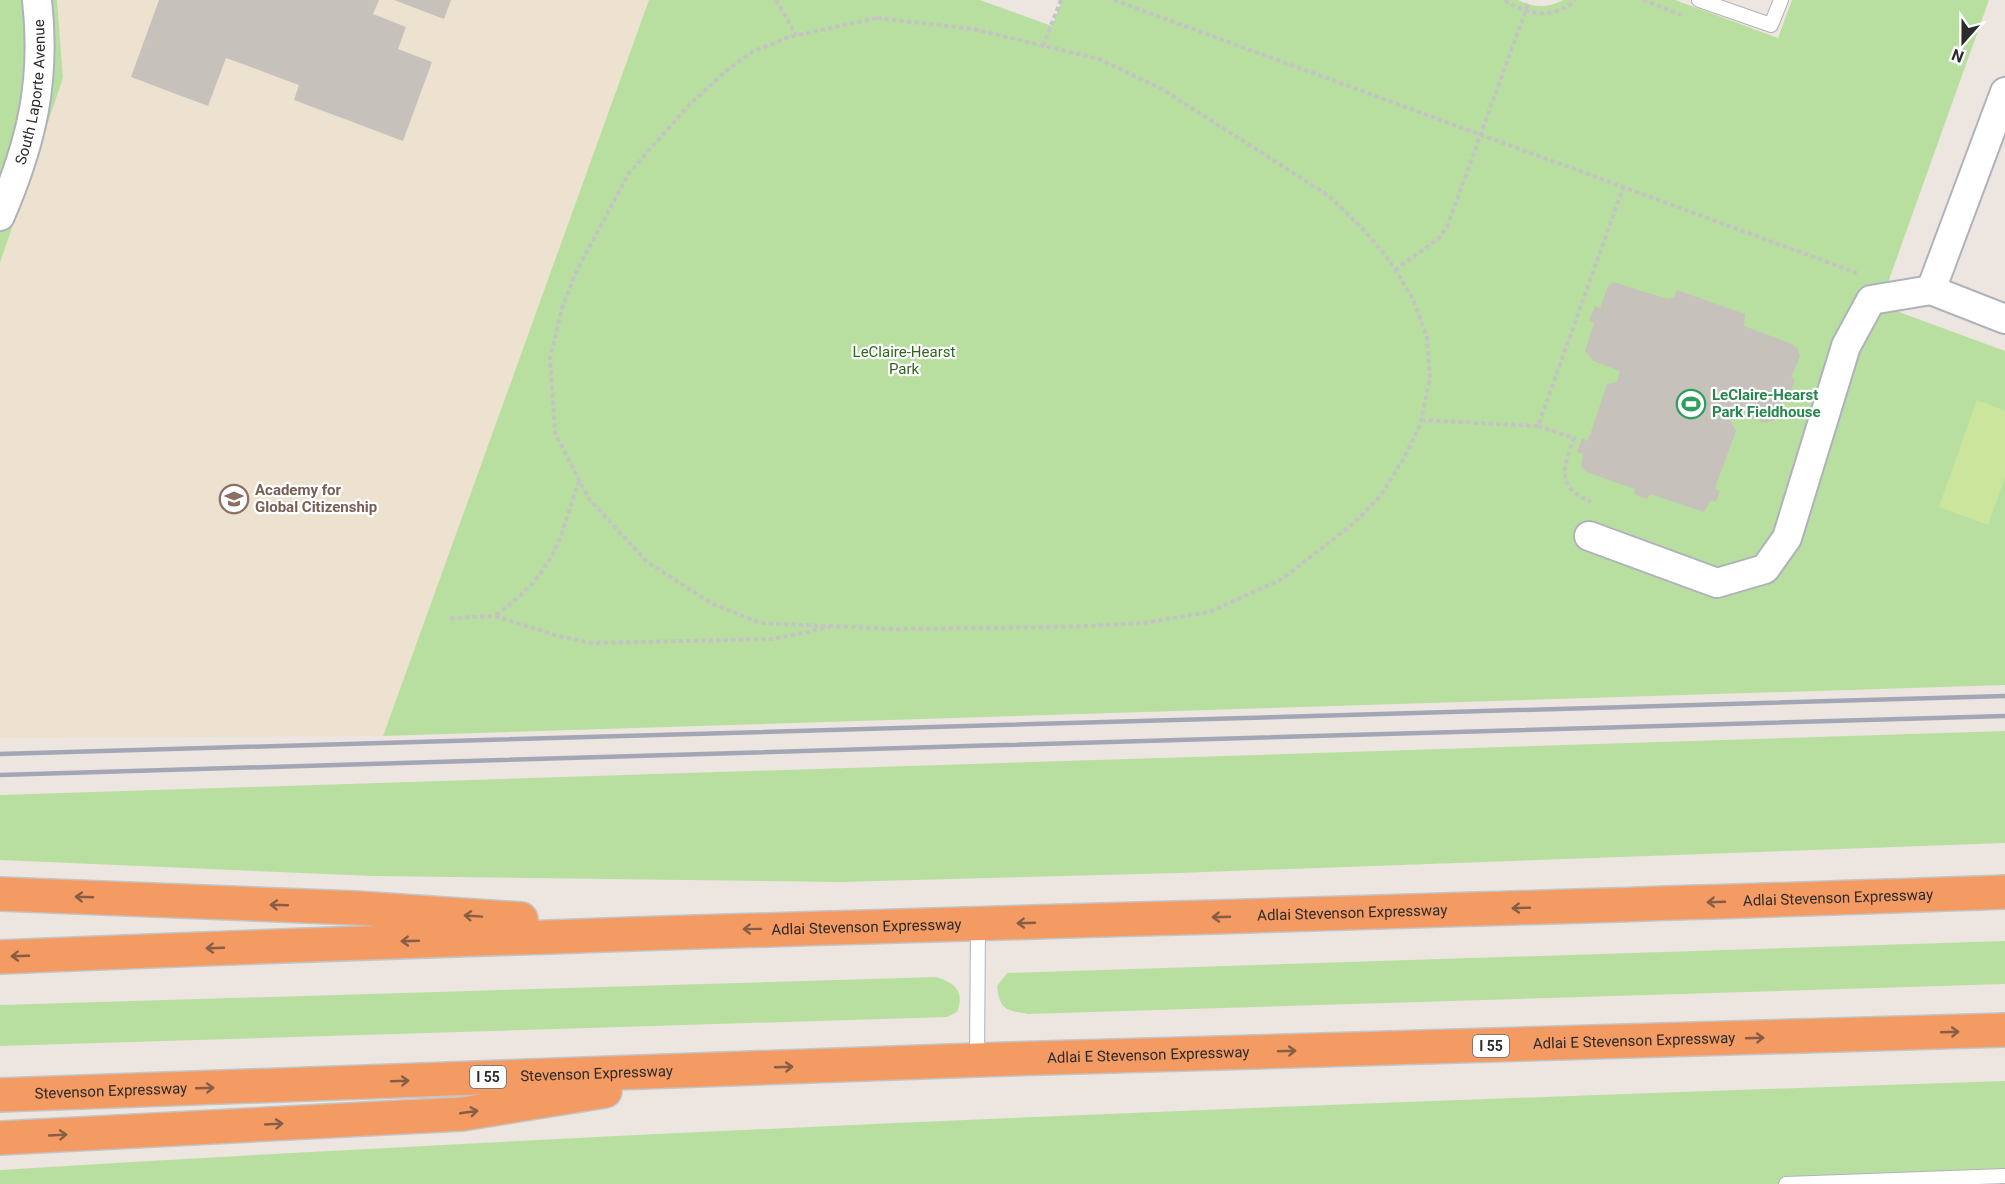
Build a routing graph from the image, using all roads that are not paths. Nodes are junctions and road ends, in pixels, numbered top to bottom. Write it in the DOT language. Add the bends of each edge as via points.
graph roads {
  1 [pos="37,0"];
  2 [pos="1699,0"];
  3 [pos="1781,0"];
  4 [pos="2005,92"];
  5 [pos="0,216"];
  6 [pos="1931,290"];
  7 [pos="2005,318"];
  8 [pos="1589,536"];
  9 [pos="2005,892"];
  10 [pos="0,894"];
  11 [pos="978,924"];
  12 [pos="699,930"];
  13 [pos="0,957"];
  14 [pos="2005,1030"];
  15 [pos="976,1060"];
  16 [pos="742,1068"];
  17 [pos="0,1095"];
  18 [pos="0,1138"];
  19 [pos="2005,1176"];
  20 [pos="1786,1184"];
  1 -- 5 [label="street, South Laporte Avenue" via="38,96 17,175"];
  2 -- 3 [label="lane" via="1772,25"];
  4 -- 6 [label="street"];
  6 -- 7 [label="street"];
  6 -- 8 [label="street" via="1871,300 1846,346 1787,538 1765,569 1717,584"];
  9 -- 11 [label="highway, Adlai Stevenson Expressway, one-way"];
  12 -- 10 [label="highway, one-way" via="356,908"];
  11 -- 12 [label="highway, Adlai Stevenson Expressway, one-way"];
  11 -- 15 [label="lane"];
  12 -- 13 [label="highway, one-way"];
  15 -- 14 [label="highway, Adlai E Stevenson Expressway / I 55, one-way"];
  16 -- 15 [label="highway, Stevenson Expressway / I 55, one-way"];
  17 -- 16 [label="highway, Stevenson Expressway / I 55, one-way"];
  18 -- 16 [label="highway, one-way" via="462,1114"];
  19 -- 20 [label="lane"];
}
